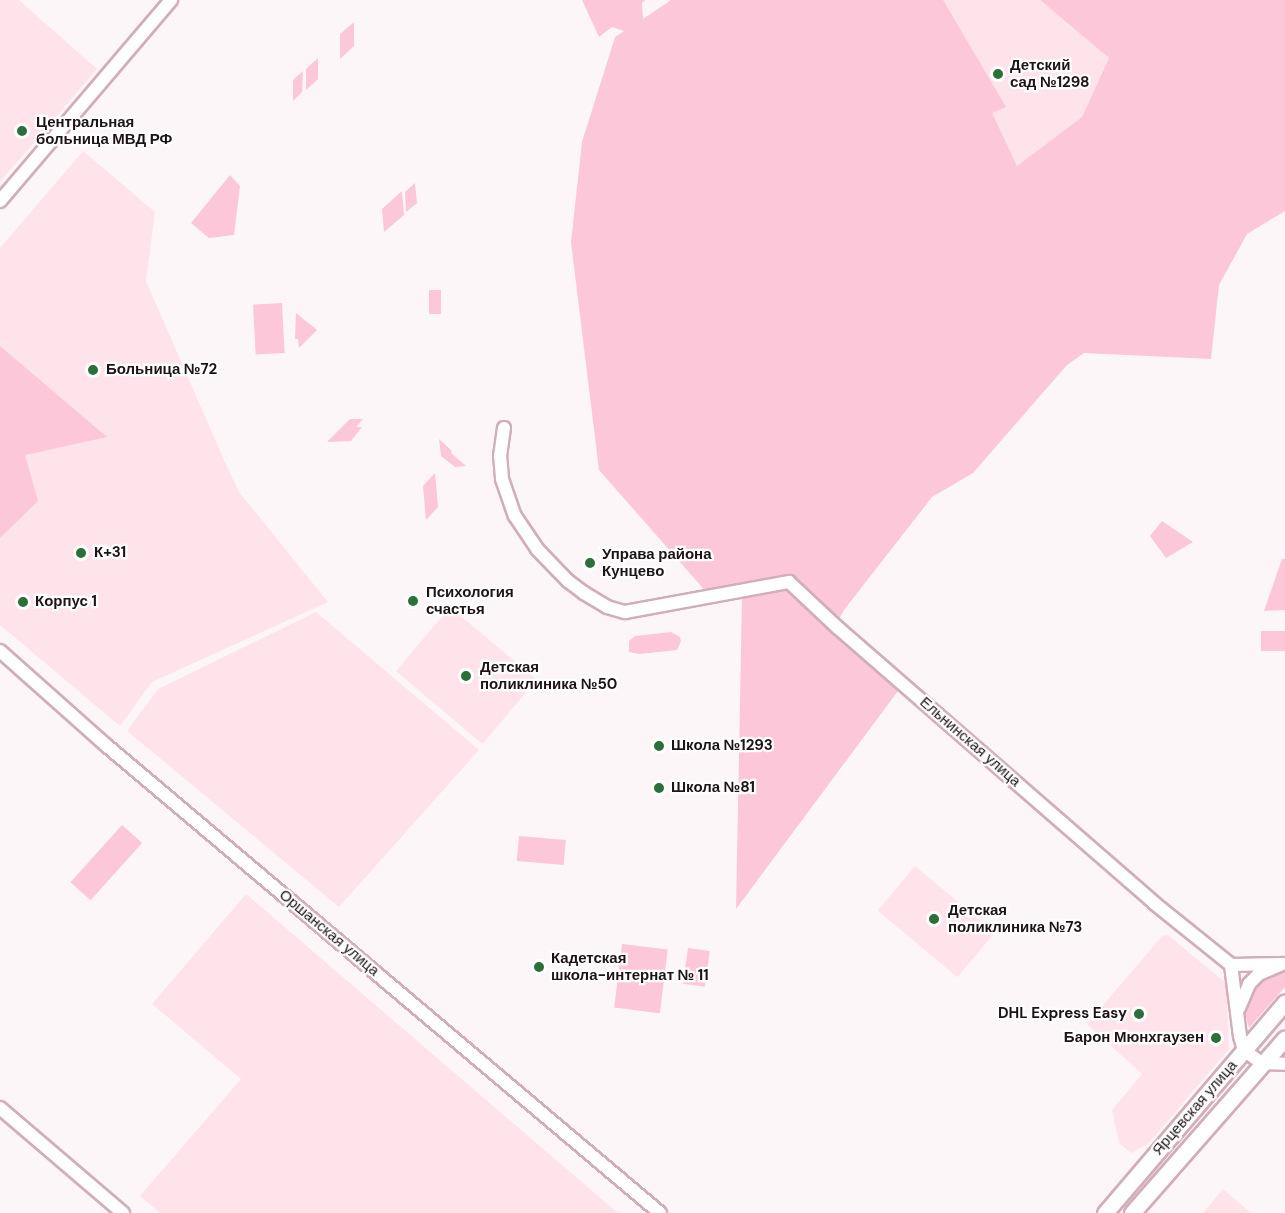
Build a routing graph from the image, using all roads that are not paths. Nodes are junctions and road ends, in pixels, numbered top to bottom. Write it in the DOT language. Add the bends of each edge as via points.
graph roads {
  1 [pos="171,0"];
  2 [pos="0,201"];
  3 [pos="504,428"];
  4 [pos="0,651"];
  5 [pos="1284,964"];
  6 [pos="1231,965"];
  7 [pos="1285,1002"];
  8 [pos="1237,1018"];
  9 [pos="1285,1038"];
  10 [pos="1244,1050"];
  11 [pos="1261,1062"];
  12 [pos="1285,1064"];
  13 [pos="0,1108"];
  14 [pos="123,1213"];
  15 [pos="660,1213"];
  16 [pos="1105,1213"];
  17 [pos="1132,1213"];
  1 -- 2 [label="street"];
  3 -- 6 [label="street, Ельнинская улица" via="501,467 510,504 537,549 568,581 618,611 642,610 789,582 1154,903"];
  4 -- 15 [label="street, Оршанская улица"];
  5 -- 6 [label="street"];
  5 -- 8 [label="street" via="1259,974 1249,984"];
  6 -- 8 [label="street"];
  7 -- 10 [label="main road, Ярцевская улица"];
  8 -- 10 [label="street"];
  9 -- 11 [label="main road, Ярцевская улица"];
  10 -- 11 [label="street"];
  10 -- 16 [label="main road, Ярцевская улица"];
  11 -- 12 [label="street"];
  11 -- 17 [label="main road, Ярцевская улица"];
  13 -- 14 [label="street"];
}
